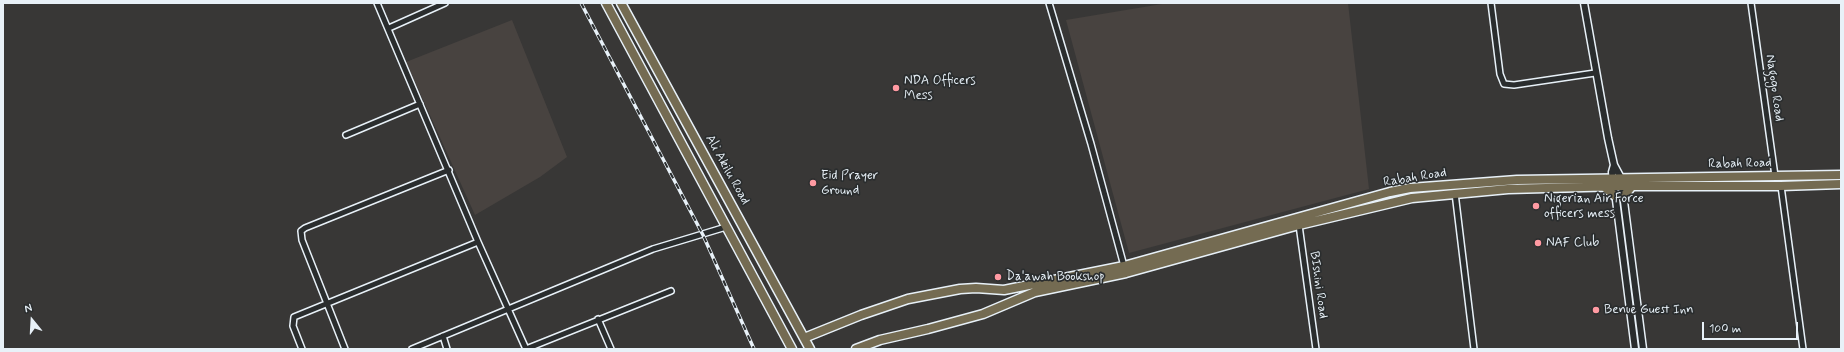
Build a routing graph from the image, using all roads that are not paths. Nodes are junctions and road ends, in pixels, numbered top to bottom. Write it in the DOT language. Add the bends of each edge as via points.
graph roads {
  1 [pos="377,3"];
  2 [pos="445,3"];
  3 [pos="606,3"];
  4 [pos="621,3"];
  5 [pos="1049,3"];
  6 [pos="1491,3"];
  7 [pos="1584,3"];
  8 [pos="1751,3"];
  9 [pos="389,28"];
  10 [pos="1595,73"];
  11 [pos="420,104"];
  12 [pos="346,135"];
  13 [pos="1614,165"];
  14 [pos="449,170"];
  15 [pos="1841,175"];
  16 [pos="1775,176"];
  17 [pos="1612,178"];
  18 [pos="1622,182"];
  19 [pos="1841,184"];
  20 [pos="1602,186"];
  21 [pos="1614,186"];
  22 [pos="1632,186"];
  23 [pos="1781,186"];
  24 [pos="1455,193"];
  25 [pos="1620,196"];
  26 [pos="1299,225"];
  27 [pos="726,227"];
  28 [pos="478,242"];
  29 [pos="1124,266"];
  30 [pos="671,291"];
  31 [pos="328,304"];
  32 [pos="509,310"];
  33 [pos="598,319"];
  34 [pos="443,336"];
  35 [pos="804,338"];
  36 [pos="302,349"];
  37 [pos="345,349"];
  38 [pos="412,349"];
  39 [pos="447,349"];
  40 [pos="526,349"];
  41 [pos="611,349"];
  42 [pos="792,349"];
  43 [pos="810,349"];
  44 [pos="856,349"];
  45 [pos="1316,349"];
  46 [pos="1474,349"];
  47 [pos="1634,349"];
  48 [pos="1643,349"];
  49 [pos="1803,349"];
  1 -- 9 [label="street"];
  2 -- 9 [label="street"];
  3 -- 27 [label="main road, Ali Akilu Road"];
  4 -- 35 [label="main road, Ali Akilu Road"];
  5 -- 29 [label="street"];
  6 -- 10 [label="street" via="1500,74 1504,84 1510,86"];
  7 -- 10 [label="street"];
  8 -- 16 [label="street, Nagogo Road"];
  9 -- 11 [label="street"];
  10 -- 13 [label="street"];
  11 -- 12 [label="street"];
  11 -- 14 [label="street"];
  13 -- 17 [label="street"];
  13 -- 18 [label="street"];
  14 -- 28 [label="street"];
  14 -- 31 [label="street" via="305,228 301,232"];
  15 -- 16 [label="main road, Rabah Road"];
  16 -- 18 [label="main road, Rabah Road"];
  17 -- 18 [label="main road, Rabah Road"];
  17 -- 21 [label="street"];
  17 -- 29 [label="main road, Rabah Road" via="1479,182 1410,188"];
  18 -- 21 [label="main road, Rabah Road"];
  18 -- 22 [label="main road, Rabah Road"];
  18 -- 25 [label="street"];
  19 -- 23 [label="main road, Rabah Road"];
  20 -- 21 [label="main road, Rabah Road"];
  20 -- 24 [label="main road, Rabah Road"];
  20 -- 25 [label="main road"];
  21 -- 25 [label="street"];
  22 -- 23 [label="main road, Rabah Road"];
  22 -- 25 [label="main road"];
  23 -- 49 [label="street"];
  24 -- 26 [label="main road, Rabah Road" via="1392,202"];
  24 -- 46 [label="street"];
  25 -- 47 [label="street"];
  25 -- 48 [label="street"];
  26 -- 44 [label="main road, Rabah Road" via="1126,273 1035,292 983,314 880,340"];
  26 -- 45 [label="street, BIshini Road"];
  27 -- 32 [label="street" via="653,248"];
  27 -- 42 [label="main road, Ali Akilu Road"];
  28 -- 31 [label="street"];
  28 -- 32 [label="street"];
  29 -- 35 [label="main road, Rabah Road" via="1004,290 960,289 908,299"];
  30 -- 33 [label="street"];
  31 -- 36 [label="street" via="294,317 293,326"];
  31 -- 37 [label="street"];
  32 -- 34 [label="street"];
  32 -- 40 [label="street"];
  33 -- 40 [label="street"];
  33 -- 41 [label="street"];
  34 -- 38 [label="street"];
  34 -- 39 [label="street"];
  35 -- 43 [label="main road, Ali Akilu Road"];
}
